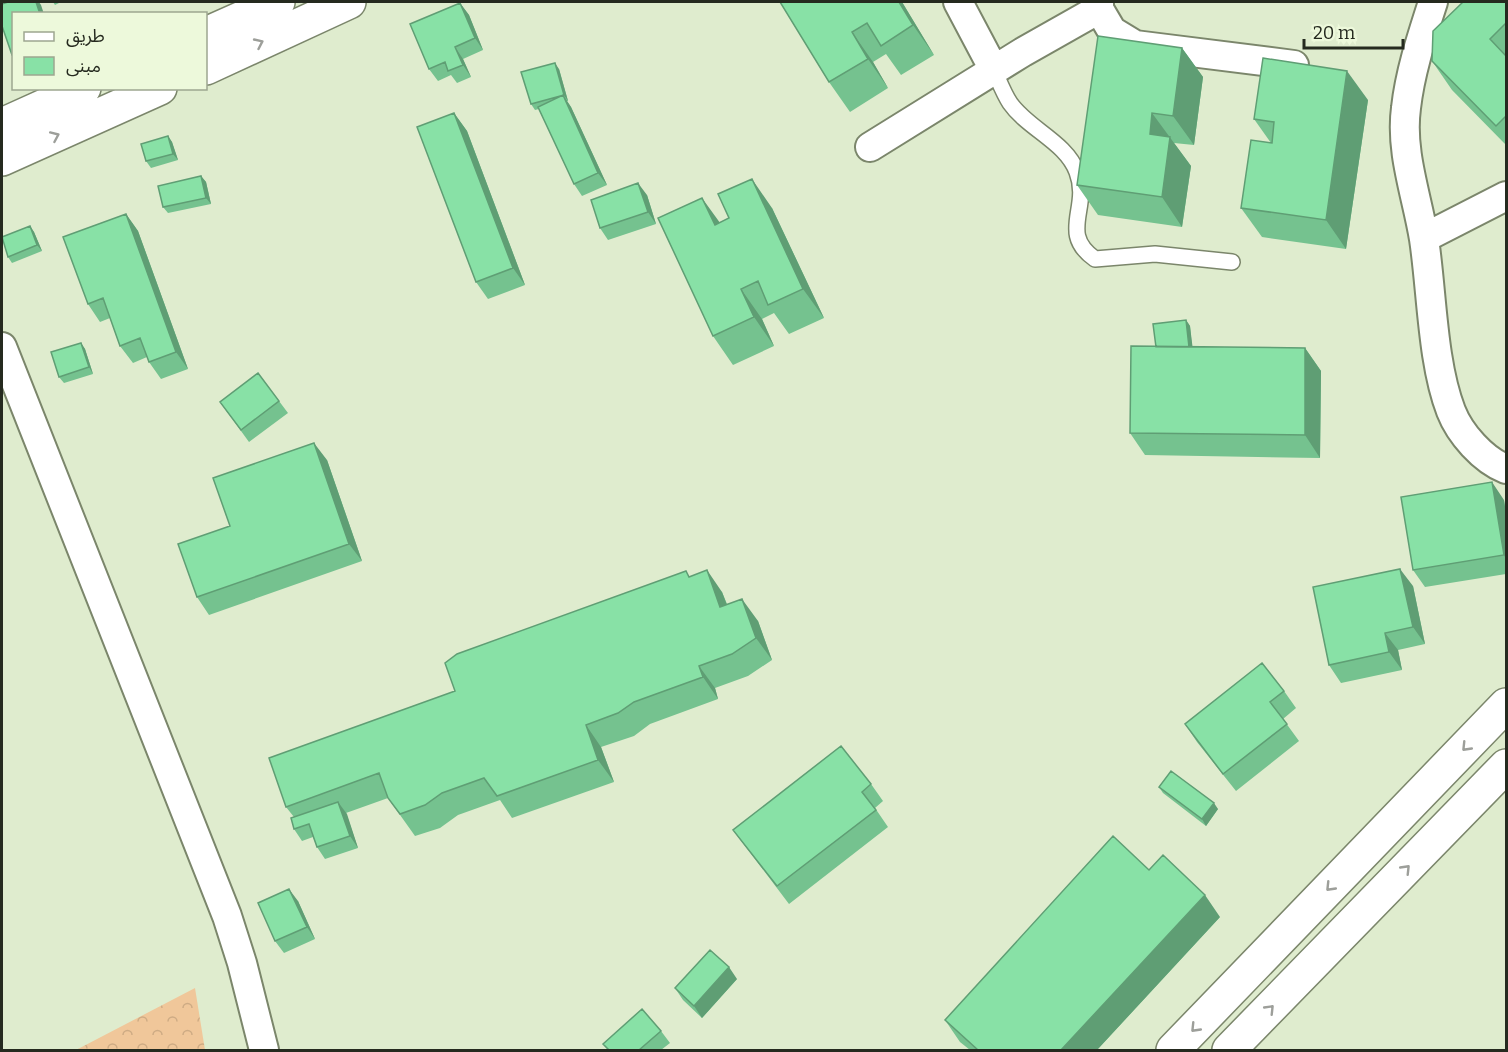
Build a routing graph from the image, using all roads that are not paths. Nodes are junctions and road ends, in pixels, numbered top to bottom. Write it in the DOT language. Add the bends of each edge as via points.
graph roads {
  1 [pos="278,2"];
  2 [pos="345,2"];
  3 [pos="958,2"];
  4 [pos="1433,2"];
  5 [pos="1099,5"];
  6 [pos="207,34"];
  7 [pos="1294,65"];
  8 [pos="207,68"];
  9 [pos="994,70"];
  10 [pos="80,90"];
  11 [pos="156,90"];
  12 [pos="2,125"];
  13 [pos="870,147"];
  14 [pos="2,159"];
  15 [pos="1506,196"];
  16 [pos="1424,238"];
  17 [pos="1232,262"];
  18 [pos="2,347"];
  19 [pos="1506,469"];
  20 [pos="1506,705"];
  21 [pos="1506,766"];
  22 [pos="264,1050"];
  23 [pos="1173,1050"];
  24 [pos="1229,1050"];
  1 -- 6 [label="main road"];
  8 -- 2 [label="main road, one-way"];
  3 -- 9 [label="street"];
  4 -- 16 [label="street" via="1405,109 1408,164"];
  5 -- 7 [label="street" via="1112,31 1135,45"];
  5 -- 9 [label="street"];
  9 -- 13 [label="street"];
  9 -- 17 [label="lane" via="1011,104 1062,151 1077,172 1082,202 1075,230 1082,249 1095,259 1155,254"];
  10 -- 12 [label="main road"];
  14 -- 11 [label="main road, one-way"];
  15 -- 16 [label="street"];
  16 -- 19 [label="street" via="1443,382 1452,412 1467,438"];
  18 -- 22 [label="street" via="227,916"];
  20 -- 23 [label="main road, one-way"];
  24 -- 21 [label="main road, one-way"];
}
